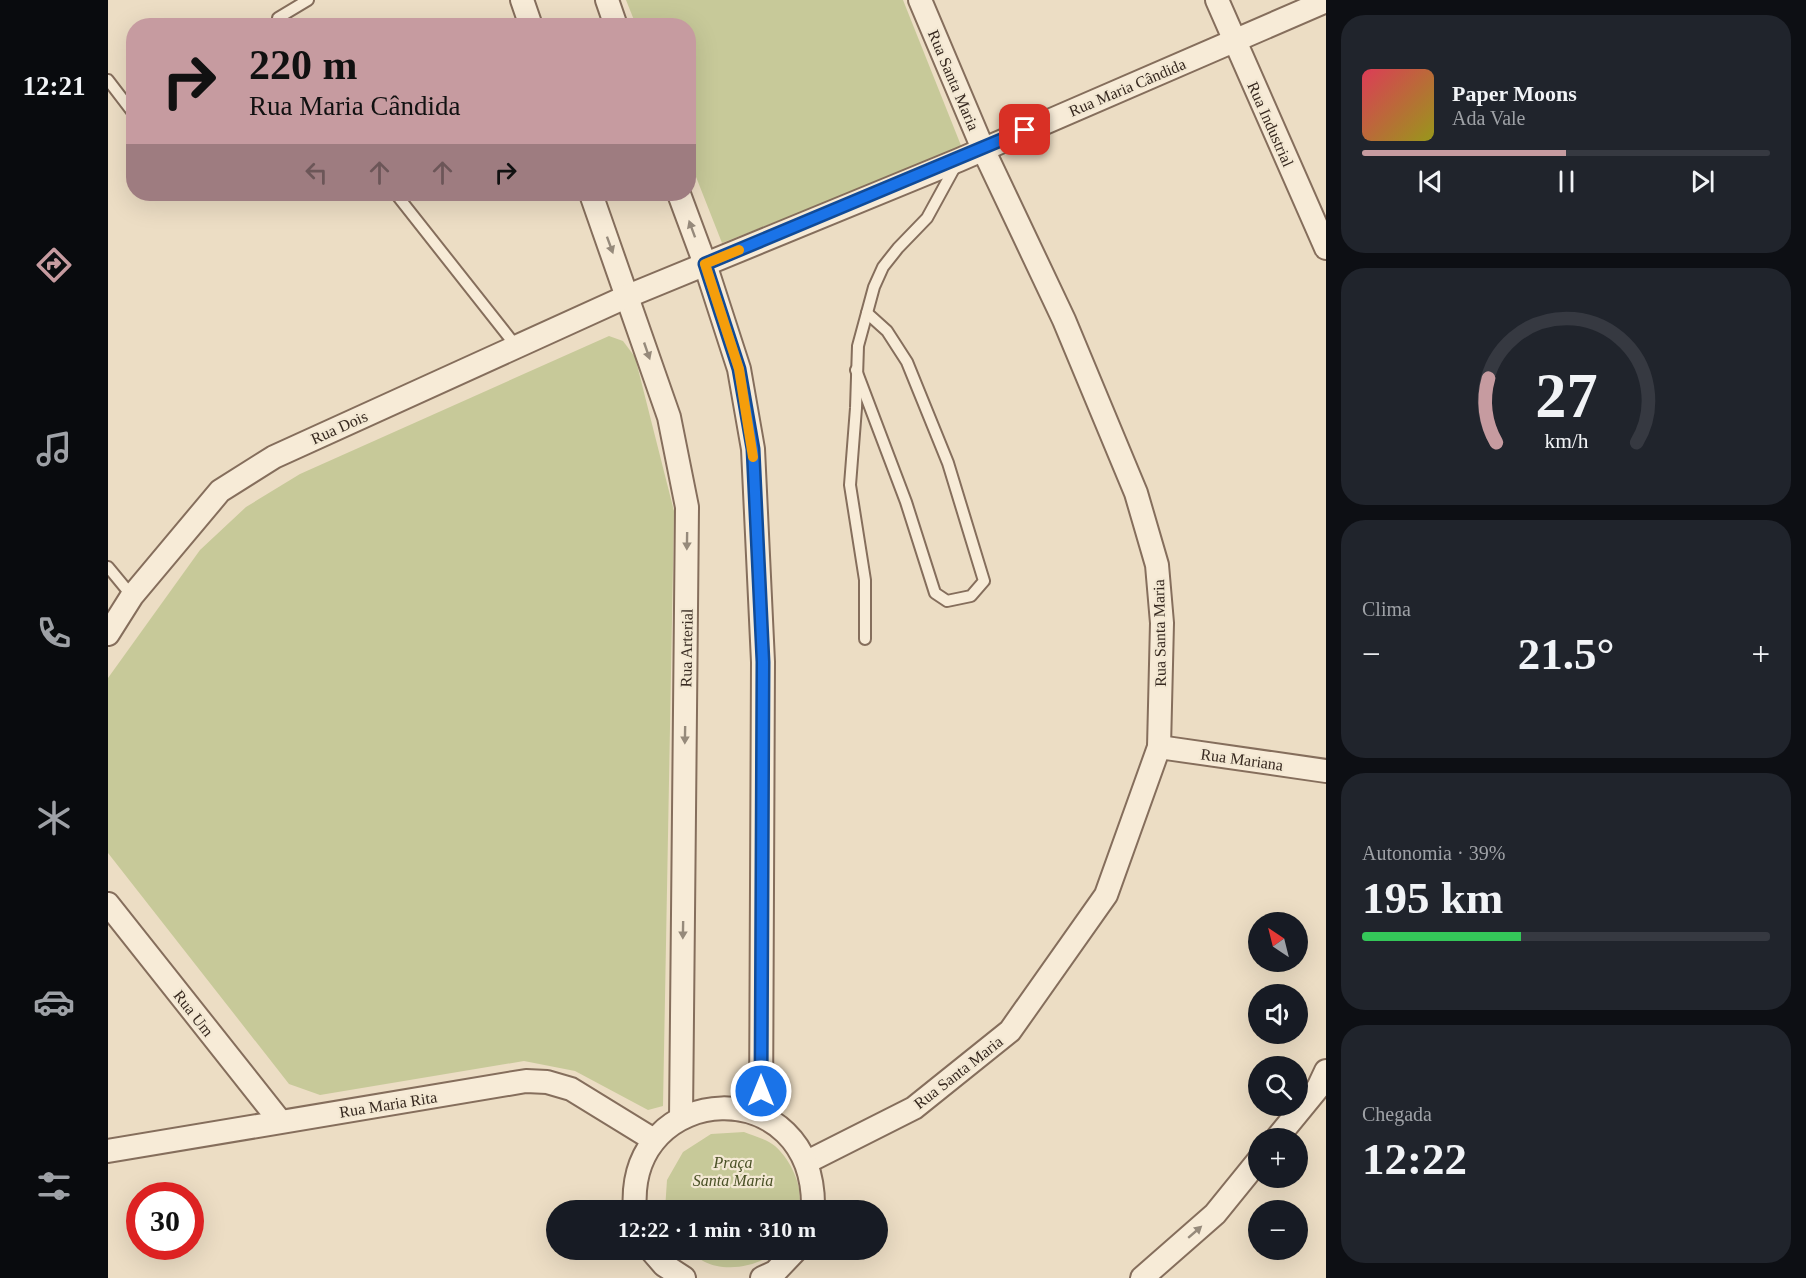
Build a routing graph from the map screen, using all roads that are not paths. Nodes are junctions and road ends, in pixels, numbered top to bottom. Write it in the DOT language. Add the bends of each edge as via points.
graph roads {
  1 [pos="308,0"];
  2 [pos="522,0"];
  3 [pos="607,0"];
  4 [pos="920,0"];
  5 [pos="1217,0"];
  6 [pos="1326,2"];
  7 [pos="278,18"];
  8 [pos="528,18"];
  9 [pos="613,18"];
  10 [pos="1234,41"];
  11 [pos="108,80"];
  12 [pos="126,104"];
  13 [pos="983,148"];
  14 [pos="959,160"];
  15 [pos="402,201"];
  16 [pos="594,201"];
  17 [pos="682,201"];
  18 [pos="1326,248"];
  19 [pos="705,264"];
  20 [pos="628,296"];
  21 [pos="867,313"];
  22 [pos="516,346"];
  23 [pos="856,370"];
  24 [pos="108,567"];
  25 [pos="132,597"];
  26 [pos="108,634"];
  27 [pos="865,639"];
  28 [pos="1159,747"];
  29 [pos="1326,771"];
  30 [pos="108,904"];
  31 [pos="1326,1071"];
  32 [pos="761,1115"];
  33 [pos="681,1118"];
  34 [pos="280,1121"];
  35 [pos="1284,1128"];
  36 [pos="654,1140"];
  37 [pos="108,1151"];
  38 [pos="807,1162"];
  39 [pos="1248,1173"];
  40 [pos="634,1200"];
  41 [pos="813,1200"];
  42 [pos="660,1260"];
  43 [pos="786,1260"];
  44 [pos="684,1278"];
  45 [pos="762,1278"];
  46 [pos="1142,1278"];
  1 -- 7 [label="lane"];
  2 -- 8 [label="street"];
  3 -- 9 [label="street"];
  4 -- 13 [label="street, Rua Santa Maria"];
  5 -- 10 [label="street, Rua Industrial"];
  6 -- 10 [label="street, Rua Maria Cândida"];
  10 -- 13 [label="street, Rua Maria Cândida"];
  10 -- 18 [label="street, Rua Industrial"];
  11 -- 12 [label="lane"];
  13 -- 14 [label="street, Rua Maria Cândida"];
  13 -- 28 [label="street, Rua Santa Maria" via="1064,320 1136,492 1157,565 1162,623"];
  14 -- 19 [label="street, Rua Maria Cândida"];
  14 -- 21 [label="lane" via="927,218 883,267"];
  15 -- 22 [label="lane"];
  16 -- 20 [label="street, Rua Arterial, one-way"];
  19 -- 17 [label="street, one-way"];
  19 -- 20 [label="street, Rua Maria Cândida"];
  19 -- 32 [label="street" via="739,369 753,449 763,662"];
  20 -- 22 [label="street, Rua Dois"];
  20 -- 33 [label="street, Rua Arterial, one-way" via="669,417 687,507"];
  21 -- 23 [label="lane"];
  21 -- 23 [label="lane" via="887,331 907,362 948,463 984,580 971,596 947,601 935,592"];
  22 -- 25 [label="street, Rua Dois" via="274,457 220,491"];
  23 -- 27 [label="lane" via="850,485 865,580"];
  24 -- 25 [label="lane"];
  25 -- 26 [label="street, Rua Dois"];
  28 -- 29 [label="street, Rua Mariana"];
  28 -- 38 [label="street, Rua Santa Maria" via="1106,895 1010,1031 914,1108"];
  30 -- 34 [label="street, Rua Um"];
  31 -- 35 [label="street" via="1318,1088"];
  32 -- 33 [label="street" via="734,1108 707,1109"];
  32 -- 38 [label="street" via="780,1126"];
  33 -- 36 [label="street"];
  34 -- 36 [label="street, Rua Maria Rita" via="536,1081 571,1089"];
  34 -- 37 [label="street, Rua Maria Rita"];
  36 -- 40 [label="street" via="640,1164"];
  38 -- 41 [label="street"];
  46 -- 39 [label="street, one-way" via="1215,1214"];
  42 -- 44 [label="street"];
  43 -- 45 [label="street"];
}
